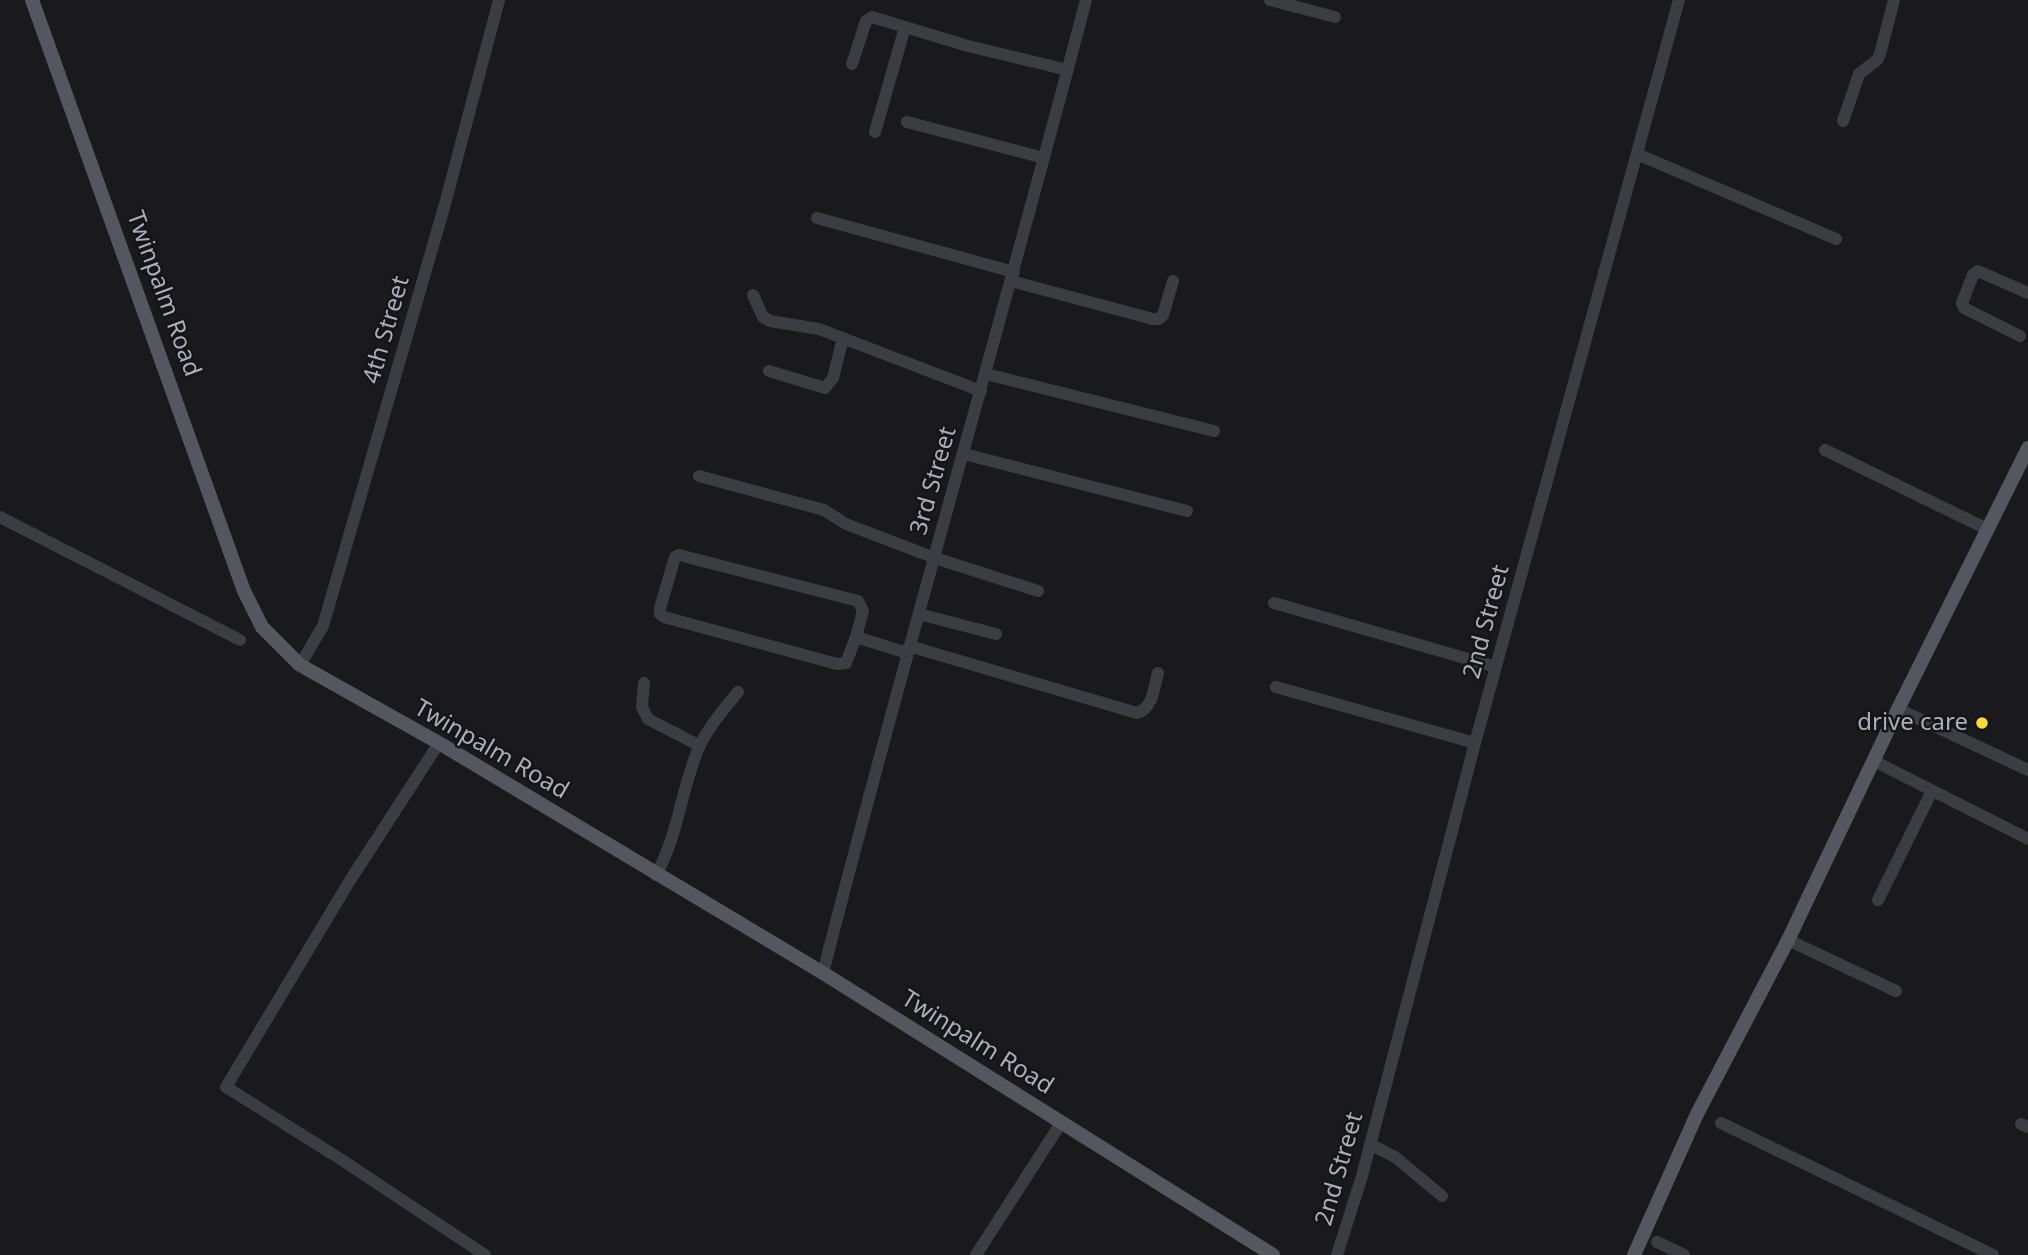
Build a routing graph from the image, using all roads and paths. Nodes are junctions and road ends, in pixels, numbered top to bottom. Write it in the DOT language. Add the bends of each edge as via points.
graph roads {
  1 [pos="32,0"];
  2 [pos="499,0"];
  3 [pos="1086,0"];
  4 [pos="1270,0"];
  5 [pos="1679,0"];
  6 [pos="1892,0"];
  7 [pos="1335,17"];
  8 [pos="905,27"];
  9 [pos="852,64"];
  10 [pos="1068,70"];
  11 [pos="1843,121"];
  12 [pos="907,122"];
  13 [pos="876,132"];
  14 [pos="1637,154"];
  15 [pos="1044,158"];
  16 [pos="817,218"];
  17 [pos="1836,239"];
  18 [pos="1013,277"];
  19 [pos="1173,281"];
  20 [pos="2028,293"];
  21 [pos="753,295"];
  22 [pos="2020,336"];
  23 [pos="843,338"];
  24 [pos="769,371"];
  25 [pos="986,374"];
  26 [pos="981,391"];
  27 [pos="1214,431"];
  28 [pos="2028,447"];
  29 [pos="1825,450"];
  30 [pos="964,454"];
  31 [pos="699,476"];
  32 [pos="1187,511"];
  33 [pos="0,517"];
  34 [pos="1987,529"];
  35 [pos="934,558"];
  36 [pos="1038,591"];
  37 [pos="1274,603"];
  38 [pos="919,614"];
  39 [pos="996,634"];
  40 [pos="856,637"];
  41 [pos="240,640"];
  42 [pos="908,650"];
  43 [pos="300,665"];
  44 [pos="1496,667"];
  45 [pos="1158,673"];
  46 [pos="644,683"];
  47 [pos="1276,687"];
  48 [pos="738,692"];
  49 [pos="1898,709"];
  50 [pos="439,743"];
  51 [pos="1475,743"];
  52 [pos="700,746"];
  53 [pos="1874,761"];
  54 [pos="2028,770"];
  55 [pos="1932,791"];
  56 [pos="2028,839"];
  57 [pos="656,875"];
  58 [pos="1878,900"];
  59 [pos="1788,940"];
  60 [pos="823,973"];
  61 [pos="1896,991"];
  62 [pos="1061,1123"];
  63 [pos="1721,1123"];
  64 [pos="1370,1144"];
  65 [pos="1442,1196"];
  66 [pos="1657,1242"];
  67 [pos="485,1255"];
  68 [pos="976,1255"];
  69 [pos="1273,1255"];
  70 [pos="1337,1255"];
  71 [pos="1634,1255"];
  72 [pos="1684,1255"];
  73 [pos="1993,1255"];
  1 -- 43 [label="main road, Twinpalm Road" via="244,591 262,627"];
  2 -- 43 [label="street, 4th Street" via="327,613"];
  3 -- 10 [label="street, 3rd Street"];
  4 -- 7 [label="street"];
  5 -- 14 [label="street, 2nd Street"];
  6 -- 11 [label="street" via="1880,54 1859,74"];
  8 -- 9 [label="street" via="869,18"];
  8 -- 10 [label="street"];
  8 -- 13 [label="street"];
  10 -- 15 [label="street, 3rd Street"];
  12 -- 15 [label="street"];
  14 -- 17 [label="street"];
  14 -- 44 [label="street, 2nd Street"];
  15 -- 18 [label="street, 3rd Street"];
  16 -- 18 [label="street"];
  18 -- 19 [label="street" via="1153,319 1163,316"];
  18 -- 25 [label="street, 3rd Street"];
  20 -- 22 [label="street" via="1978,271 1962,303"];
  21 -- 23 [label="street" via="763,317 770,321"];
  23 -- 24 [label="street" via="833,378 825,388"];
  23 -- 26 [label="street"];
  25 -- 26 [label="street, 3rd Street"];
  25 -- 27 [label="street"];
  26 -- 30 [label="street, 3rd Street"];
  28 -- 34 [label="main road"];
  29 -- 34 [label="street"];
  30 -- 32 [label="street"];
  30 -- 35 [label="street, 3rd Street"];
  31 -- 35 [label="street" via="824,510 846,524"];
  33 -- 41 [label="street"];
  34 -- 49 [label="main road"];
  35 -- 36 [label="street"];
  35 -- 38 [label="street, 3rd Street"];
  37 -- 44 [label="street"];
  38 -- 39 [label="street"];
  38 -- 42 [label="street, 3rd Street"];
  40 -- 40 [label="street" via="863,611 858,601 684,555 675,557 660,608 664,617 842,665 850,657"];
  40 -- 42 [label="street"];
  42 -- 45 [label="street" via="1137,713 1150,702"];
  42 -- 60 [label="street, 3rd Street"];
  43 -- 50 [label="main road, Twinpalm Road"];
  44 -- 51 [label="street, 2nd Street"];
  46 -- 52 [label="street" via="642,707 648,719"];
  47 -- 51 [label="street"];
  48 -- 52 [label="street"];
  49 -- 53 [label="main road"];
  49 -- 54 [label="street"];
  50 -- 57 [label="main road, Twinpalm Road"];
  50 -- 67 [label="street" via="226,1087"];
  51 -- 64 [label="street, 2nd Street"];
  52 -- 57 [label="street" via="667,856"];
  53 -- 55 [label="street"];
  53 -- 59 [label="main road"];
  55 -- 56 [label="street"];
  55 -- 58 [label="street"];
  57 -- 60 [label="main road, Twinpalm Road"];
  59 -- 61 [label="street"];
  59 -- 71 [label="main road" via="1697,1114"];
  60 -- 62 [label="main road, Twinpalm Road"];
  62 -- 68 [label="street"];
  62 -- 69 [label="main road, Twinpalm Road"];
  63 -- 73 [label="street"];
  64 -- 65 [label="street" via="1395,1157"];
  64 -- 70 [label="street, 2nd Street"];
  66 -- 72 [label="street"];
}
